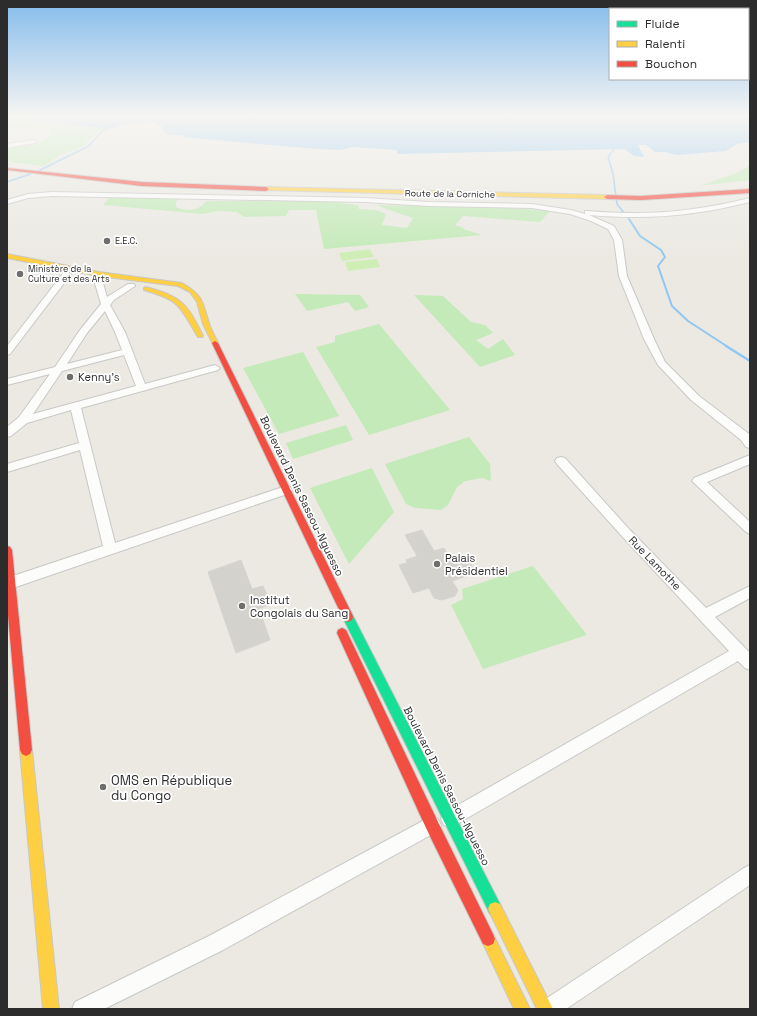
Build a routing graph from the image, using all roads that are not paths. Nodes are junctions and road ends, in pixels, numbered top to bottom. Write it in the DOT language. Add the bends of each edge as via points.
graph roads {
  1 [pos="10,167"];
  2 [pos="750,187"];
  3 [pos="750,191"];
  4 [pos="750,200"];
  5 [pos="7,202"];
  6 [pos="571,212"];
  7 [pos="7,256"];
  8 [pos="7,262"];
  9 [pos="67,274"];
  10 [pos="98,280"];
  11 [pos="131,286"];
  12 [pos="106,306"];
  13 [pos="205,348"];
  14 [pos="7,352"];
  15 [pos="127,352"];
  16 [pos="215,368"];
  17 [pos="60,369"];
  18 [pos="7,382"];
  19 [pos="142,388"];
  20 [pos="75,406"];
  21 [pos="23,420"];
  22 [pos="7,433"];
  23 [pos="750,444"];
  24 [pos="84,445"];
  25 [pos="750,459"];
  26 [pos="561,461"];
  27 [pos="7,468"];
  28 [pos="278,493"];
  29 [pos="750,528"];
  30 [pos="110,549"];
  31 [pos="7,550"];
  32 [pos="10,583"];
  33 [pos="750,592"];
  34 [pos="705,615"];
  35 [pos="338,625"];
  36 [pos="745,657"];
  37 [pos="450,819"];
  38 [pos="432,825"];
  39 [pos="750,874"];
  40 [pos="51,1009"];
  41 [pos="82,1009"];
  42 [pos="522,1009"];
  43 [pos="545,1009"];
  44 [pos="548,1009"];
  1 -- 2 [label="main road, Route de la Corniche" via="106,178 187,182 630,194"];
  1 -- 3 [label="main road, Route de la Corniche" via="142,184 333,191 641,198"];
  4 -- 6 [label="street" via="707,210 662,215 628,216"];
  5 -- 6 [label="street" via="41,194 92,194 532,206"];
  6 -- 23 [label="street" via="594,219 611,228 618,240 623,276 648,339 661,363 695,398 745,437"];
  7 -- 28 [label="main road, Boulevard Denis Sassou-Nguesso" via="99,274 167,281 180,284 192,291 200,302 203,316"];
  8 -- 9 [label="main road"];
  9 -- 10 [label="main road"];
  9 -- 14 [label="street"];
  10 -- 11 [label="main road"];
  10 -- 12 [label="street"];
  11 -- 12 [label="street" via="116,294"];
  11 -- 13 [label="main road" via="173,296 182,303 189,312"];
  12 -- 15 [label="street"];
  12 -- 17 [label="street" via="83,332"];
  15 -- 17 [label="street"];
  15 -- 19 [label="street"];
  16 -- 19 [label="street"];
  17 -- 18 [label="street"];
  17 -- 21 [label="street"];
  19 -- 20 [label="street"];
  20 -- 21 [label="street"];
  20 -- 24 [label="street"];
  21 -- 22 [label="street"];
  24 -- 27 [label="street"];
  24 -- 30 [label="street"];
  25 -- 29 [label="street" via="698,481"];
  26 -- 34 [label="street, Rue Lamothe"];
  28 -- 30 [label="street"];
  28 -- 37 [label="main road, Boulevard Denis Sassou-Nguesso" via="371,663"];
  30 -- 32 [label="street"];
  31 -- 32 [label="main road"];
  32 -- 40 [label="main road"];
  33 -- 34 [label="street"];
  34 -- 36 [label="street, Rue Lamothe"];
  35 -- 38 [label="main road"];
  36 -- 37 [label="street"];
  37 -- 43 [label="main road, Boulevard Denis Sassou-Nguesso"];
  38 -- 41 [label="street" via="216,942"];
  38 -- 42 [label="main road"];
  39 -- 44 [label="street"];
}
